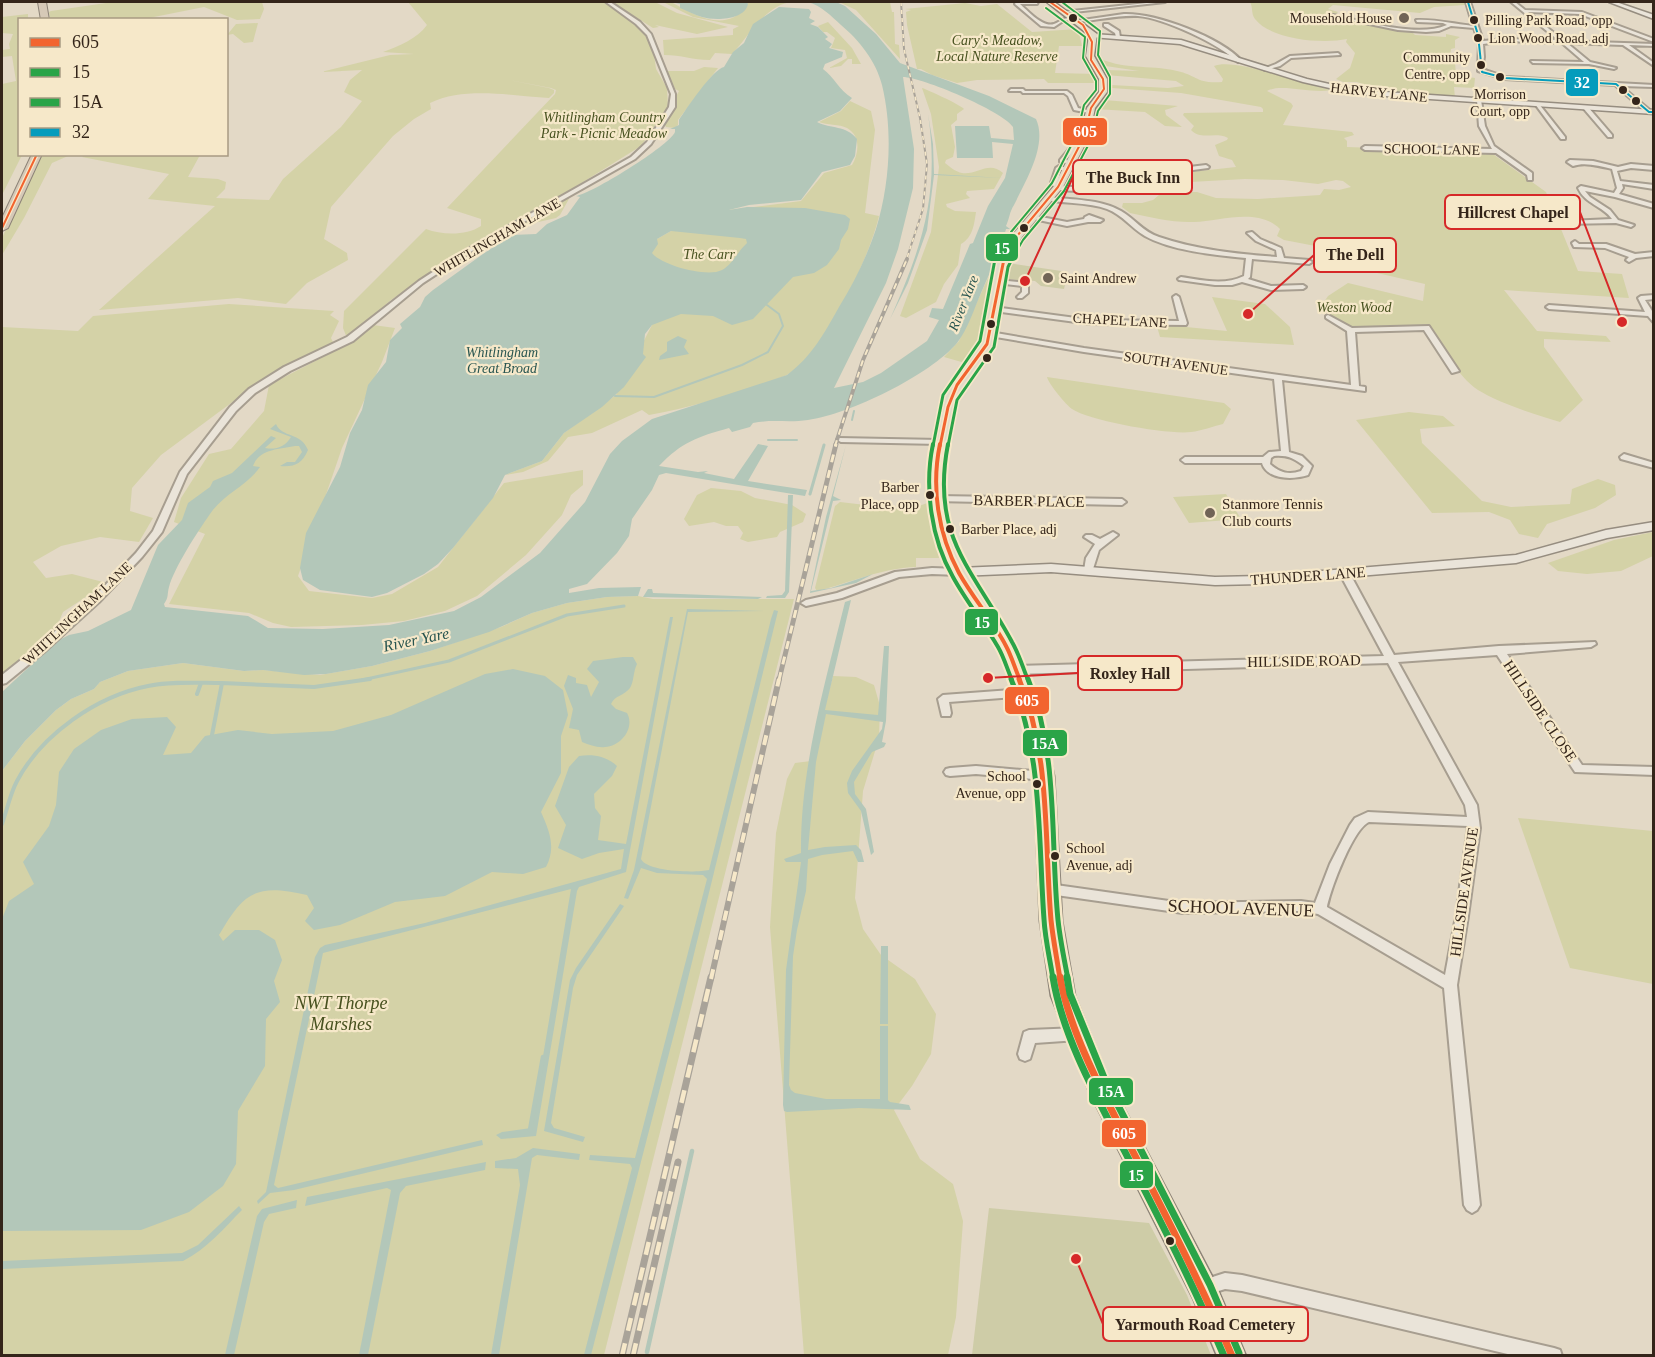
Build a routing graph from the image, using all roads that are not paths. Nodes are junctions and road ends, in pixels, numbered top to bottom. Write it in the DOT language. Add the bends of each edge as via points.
graph roads {
  1 [pos="35,2"];
  2 [pos="45,2"];
  3 [pos="608,2"];
  4 [pos="1036,2"];
  5 [pos="1050,2"];
  6 [pos="1082,2"];
  7 [pos="1164,2"];
  8 [pos="1468,2"];
  9 [pos="1513,2"];
  10 [pos="1614,2"];
  11 [pos="1010,3"];
  12 [pos="1016,3"];
  13 [pos="1080,9"];
  14 [pos="1525,11"];
  15 [pos="1588,11"];
  16 [pos="1065,12"];
  17 [pos="1581,13"];
  18 [pos="1338,15"];
  19 [pos="1651,15"];
  20 [pos="1022,16"];
  21 [pos="1030,16"];
  22 [pos="37,18"];
  23 [pos="46,18"];
  24 [pos="1553,18"];
  25 [pos="1560,19"];
  26 [pos="1417,21"];
  27 [pos="1079,22"];
  28 [pos="1450,25"];
  29 [pos="1106,26"];
  30 [pos="1477,29"];
  31 [pos="1090,36"];
  32 [pos="1113,37"];
  33 [pos="1540,41"];
  34 [pos="1481,43"];
  35 [pos="1565,43"];
  36 [pos="1653,43"];
  37 [pos="1624,44"];
  38 [pos="1334,54"];
  39 [pos="1235,58"];
  40 [pos="1533,62"];
  41 [pos="1590,63"];
  42 [pos="1653,65"];
  43 [pos="1614,68"];
  44 [pos="1265,69"];
  45 [pos="1616,84"];
  46 [pos="1653,86"];
  47 [pos="1011,90"];
  48 [pos="1477,100"];
  49 [pos="1537,105"];
  50 [pos="1586,108"];
  51 [pos="1089,111"];
  52 [pos="1651,112"];
  53 [pos="1611,136"];
  54 [pos="1481,137"];
  55 [pos="1563,138"];
  56 [pos="1366,148"];
  57 [pos="1496,151"];
  58 [pos="26,156"];
  59 [pos="36,156"];
  60 [pos="1569,162"];
  61 [pos="1206,167"];
  62 [pos="1653,168"];
  63 [pos="1617,169"];
  64 [pos="1530,179"];
  65 [pos="1618,182"];
  66 [pos="1057,187"];
  67 [pos="1570,187"];
  68 [pos="1581,188"];
  69 [pos="1652,188"];
  70 [pos="1082,189"];
  71 [pos="1117,191"];
  72 [pos="1616,195"];
  73 [pos="1049,199"];
  74 [pos="1653,206"];
  75 [pos="2,208"];
  76 [pos="1031,217"];
  77 [pos="1088,220"];
  78 [pos="1616,220"];
  79 [pos="1566,222"];
  80 [pos="1631,225"];
  81 [pos="2,228"];
  82 [pos="1250,233"];
  83 [pos="1576,246"];
  84 [pos="1653,254"];
  85 [pos="1249,256"];
  86 [pos="1281,259"];
  87 [pos="1309,262"];
  88 [pos="1181,279"];
  89 [pos="1243,280"];
  90 [pos="998,282"];
  91 [pos="1304,287"];
  92 [pos="1020,297"];
  93 [pos="1176,297"];
  94 [pos="1653,297"];
  95 [pos="1550,307"];
  96 [pos="994,309"];
  97 [pos="1328,317"];
  98 [pos="1652,318"];
  99 [pos="1351,330"];
  100 [pos="990,334"];
  101 [pos="1455,371"];
  102 [pos="1278,377"];
  103 [pos="841,440"];
  104 [pos="940,442"];
  105 [pos="1286,453"];
  106 [pos="1630,458"];
  107 [pos="1185,459"];
  108 [pos="1265,460"];
  109 [pos="1653,466"];
  110 [pos="937,499"];
  111 [pos="1122,502"];
  112 [pos="1653,526"];
  113 [pos="1113,535"];
  114 [pos="1089,537"];
  115 [pos="1100,543"];
  116 [pos="1089,570"];
  117 [pos="959,572"];
  118 [pos="1345,574"];
  119 [pos="806,603"];
  120 [pos="1591,644"];
  121 [pos="1499,650"];
  122 [pos="1391,659"];
  123 [pos="1016,670"];
  124 [pos="2,680"];
  125 [pos="1025,693"];
  126 [pos="946,713"];
  127 [pos="1653,771"];
  128 [pos="950,772"];
  129 [pos="1044,776"];
  130 [pos="1474,822"];
  131 [pos="1049,889"];
  132 [pos="1320,909"];
  133 [pos="1450,985"];
  134 [pos="1078,1035"];
  135 [pos="1025,1054"];
  136 [pos="1472,1204"];
  137 [pos="1203,1288"];
  138 [pos="1232,1356"];
  139 [pos="1554,1356"];
  1 -- 22 [label="highway"];
  2 -- 23 [label="highway"];
  3 -- 124 [label="street, WHITLINGHAM LANE" via="649,35 672,89 672,107 643,150 470,250 421,282 350,339 295,365 252,392 233,409 183,474 157,532 134,561 96,600"];
  4 -- 12 [label="street"];
  5 -- 16 [label="main road"];
  6 -- 13 [label="street"];
  7 -- 13 [label="street"];
  8 -- 30 [label="street"];
  9 -- 14 [label="street"];
  10 -- 19 [label="street"];
  11 -- 12 [label="street"];
  12 -- 21 [label="street"];
  13 -- 16 [label="street"];
  14 -- 17 [label="street"];
  14 -- 35 [label="street"];
  15 -- 17 [label="street"];
  16 -- 27 [label="main road"];
  17 -- 36 [label="street"];
  18 -- 28 [label="street" via="1398,28 1432,31"];
  20 -- 21 [label="street"];
  21 -- 27 [label="street" via="1053,28 1059,19"];
  24 -- 25 [label="street"];
  26 -- 28 [label="street"];
  27 -- 31 [label="main road"];
  27 -- 39 [label="street" via="1149,16 1188,31"];
  28 -- 30 [label="street"];
  29 -- 32 [label="street" via="1117,32"];
  30 -- 33 [label="street" via="1491,35"];
  30 -- 34 [label="street"];
  31 -- 32 [label="street, HARVEY LANE"];
  31 -- 51 [label="main road" via="1091,60 1104,86"];
  32 -- 39 [label="street, HARVEY LANE" via="1189,44"];
  33 -- 34 [label="street"];
  33 -- 35 [label="street"];
  34 -- 45 [label="street" via="1480,70 1505,78"];
  35 -- 37 [label="street"];
  35 -- 41 [label="street"];
  36 -- 37 [label="street"];
  37 -- 42 [label="street"];
  38 -- 44 [label="street" via="1290,57"];
  39 -- 44 [label="street, HARVEY LANE"];
  40 -- 41 [label="street"];
  41 -- 43 [label="street"];
  44 -- 48 [label="street, HARVEY LANE" via="1347,91"];
  45 -- 46 [label="street"];
  45 -- 52 [label="street"];
  47 -- 51 [label="street" via="1065,92 1070,94 1076,109"];
  48 -- 49 [label="street, HARVEY LANE"];
  48 -- 54 [label="street"];
  48 -- 57 [label="street" via="1483,130"];
  49 -- 50 [label="street, HARVEY LANE"];
  49 -- 55 [label="street"];
  50 -- 52 [label="street, HARVEY LANE"];
  50 -- 53 [label="street"];
  51 -- 66 [label="main road" via="1082,142"];
  56 -- 57 [label="street, SCHOOL LANE"];
  57 -- 64 [label="street" via="1530,174"];
  58 -- 75 [label="highway"];
  59 -- 81 [label="highway"];
  60 -- 63 [label="street"];
  61 -- 70 [label="street" via="1148,174"];
  62 -- 63 [label="street"];
  63 -- 65 [label="street" via="1613,172"];
  65 -- 69 [label="street"];
  65 -- 72 [label="street"];
  66 -- 70 [label="street"];
  66 -- 73 [label="main road"];
  67 -- 68 [label="street"];
  68 -- 72 [label="street"];
  68 -- 78 [label="street" via="1587,200 1612,213"];
  70 -- 71 [label="street"];
  72 -- 74 [label="street"];
  73 -- 76 [label="main road"];
  73 -- 85 [label="street" via="1113,209 1141,232 1161,240"];
  76 -- 77 [label="street" via="1067,224"];
  76 -- 90 [label="main road" via="1001,264"];
  78 -- 79 [label="street"];
  78 -- 80 [label="street"];
  82 -- 86 [label="street" via="1280,249"];
  83 -- 84 [label="street" via="1606,246 1631,258"];
  85 -- 86 [label="street"];
  85 -- 89 [label="street" via="1250,272"];
  86 -- 87 [label="street"];
  88 -- 89 [label="street" via="1223,283"];
  89 -- 91 [label="street" via="1271,288"];
  90 -- 92 [label="street" via="1029,284"];
  90 -- 96 [label="main road"];
  93 -- 96 [label="street, CHAPEL LANE" via="1183,323 1091,322"];
  94 -- 98 [label="street" via="1641,298"];
  95 -- 98 [label="street"];
  96 -- 100 [label="main road"];
  97 -- 99 [label="street"];
  99 -- 101 [label="street" via="1426,328"];
  99 -- 102 [label="street, SOUTH AVENUE" via="1358,388"];
  100 -- 102 [label="street, SOUTH AVENUE"];
  100 -- 104 [label="main road" via="983,352 951,394"];
  102 -- 105 [label="street"];
  103 -- 104 [label="street"];
  104 -- 110 [label="main road"];
  105 -- 108 [label="street" via="1272,454"];
  105 -- 108 [label="street" via="1305,461 1305,473 1276,473"];
  106 -- 109 [label="street"];
  107 -- 108 [label="street" via="1198,463"];
  110 -- 111 [label="street, BARBER PLACE"];
  110 -- 117 [label="main road" via="944,537"];
  112 -- 118 [label="street, THUNDER LANE" via="1606,534 1516,559"];
  113 -- 115 [label="street"];
  114 -- 115 [label="street"];
  115 -- 116 [label="street" via="1092,552"];
  116 -- 117 [label="street, THUNDER LANE"];
  116 -- 118 [label="street, THUNDER LANE" via="1215,581"];
  117 -- 119 [label="street" via="898,574 839,596"];
  117 -- 123 [label="main road" via="996,627"];
  118 -- 122 [label="street, HILLSIDE AVENUE"];
  120 -- 121 [label="street, HILLSIDE ROAD"];
  121 -- 122 [label="street, HILLSIDE ROAD"];
  121 -- 127 [label="street, HILLSIDE CLOSE" via="1578,769"];
  122 -- 123 [label="street, HILLSIDE ROAD"];
  122 -- 130 [label="street, HILLSIDE AVENUE" via="1470,805"];
  123 -- 125 [label="main road"];
  125 -- 126 [label="street" via="942,695"];
  125 -- 129 [label="main road"];
  128 -- 129 [label="street" via="976,770"];
  129 -- 131 [label="main road"];
  130 -- 132 [label="street" via="1368,817 1359,821"];
  130 -- 133 [label="street, HILLSIDE AVENUE"];
  131 -- 132 [label="street, SCHOOL AVENUE" via="1183,908"];
  131 -- 134 [label="main road" via="1063,996"];
  132 -- 133 [label="street, SCHOOL AVENUE"];
  133 -- 136 [label="street, HILLSIDE AVENUE"];
  134 -- 135 [label="street" via="1025,1035"];
  134 -- 137 [label="main road" via="1116,1121"];
  137 -- 138 [label="main road"];
  137 -- 139 [label="street" via="1225,1281 1242,1283"];
}
